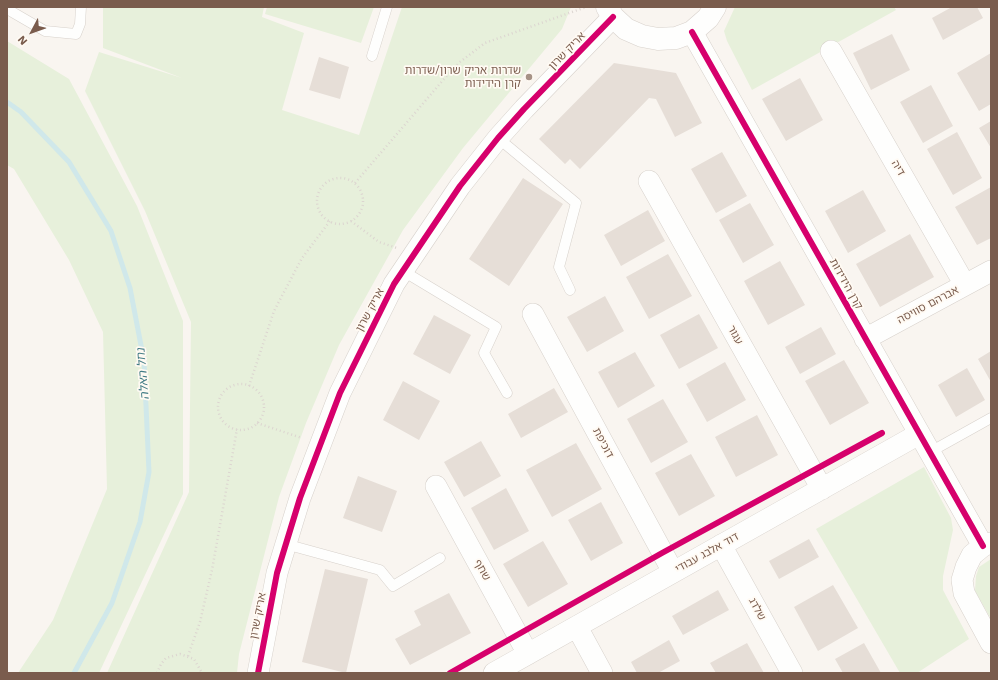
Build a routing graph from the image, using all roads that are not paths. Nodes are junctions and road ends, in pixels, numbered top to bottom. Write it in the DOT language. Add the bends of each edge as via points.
graph roads {
  1 [pos="81,7"];
  2 [pos="388,7"];
  3 [pos="715,7"];
  4 [pos="7,9"];
  5 [pos="610,12"];
  6 [pos="692,32"];
  7 [pos="831,51"];
  8 [pos="372,56"];
  9 [pos="498,138"];
  10 [pos="650,181"];
  11 [pos="403,271"];
  12 [pos="991,271"];
  13 [pos="965,285"];
  14 [pos="570,290"];
  15 [pos="533,314"];
  16 [pos="865,339"];
  17 [pos="507,393"];
  18 [pos="991,418"];
  19 [pos="919,434"];
  20 [pos="930,452"];
  21 [pos="436,486"];
  22 [pos="822,489"];
  23 [pos="286,544"];
  24 [pos="721,545"];
  25 [pos="987,545"];
  26 [pos="440,558"];
  27 [pos="673,572"];
  28 [pos="577,627"];
  29 [pos="991,643"];
  30 [pos="528,654"];
  31 [pos="258,673"];
  32 [pos="494,673"];
  33 [pos="602,673"];
  34 [pos="792,673"];
  1 -- 4 [label="lane" via="80,24 76,34 45,31"];
  2 -- 8 [label="lane"];
  3 -- 6 [label="street" via="708,18"];
  5 -- 6 [label="street" via="626,29 642,36 658,39 676,38"];
  5 -- 9 [label="street, אריק שרון"];
  6 -- 16 [label="street, קרן הידידות"];
  7 -- 13 [label="street, דיה"];
  9 -- 11 [label="street, אריק שרון" via="460,186"];
  9 -- 14 [label="lane" via="576,203 558,266"];
  10 -- 22 [label="street, עגור"];
  11 -- 17 [label="lane" via="496,327 484,353"];
  11 -- 23 [label="street, אריק שרון" via="372,326 340,392 300,498"];
  12 -- 13 [label="street, אברהם סוויסה"];
  13 -- 16 [label="street, אברהם סוויסה"];
  15 -- 27 [label="street, דוכיפת"];
  16 -- 19 [label="street, קרן הידידות"];
  18 -- 20 [label="lane"];
  19 -- 20 [label="street, קרן הידידות"];
  19 -- 22 [label="street, דוד אלבג עבודי"];
  20 -- 25 [label="street, קרן הידידות"];
  21 -- 30 [label="street, שחף"];
  22 -- 24 [label="street, דוד אלבג עבודי"];
  23 -- 26 [label="lane" via="380,570 393,586"];
  23 -- 31 [label="street, אריק שרון" via="276,573"];
  24 -- 27 [label="street, דוד אלבג עבודי"];
  24 -- 34 [label="street, שלדג"];
  25 -- 29 [label="street" via="972,555 962,580 964,593"];
  27 -- 28 [label="street, דוד אלבג עבודי"];
  28 -- 30 [label="street, דוד אלבג עבודי"];
  28 -- 33 [label="street"];
  30 -- 32 [label="street, דוד אלבג עבודי"];
}
